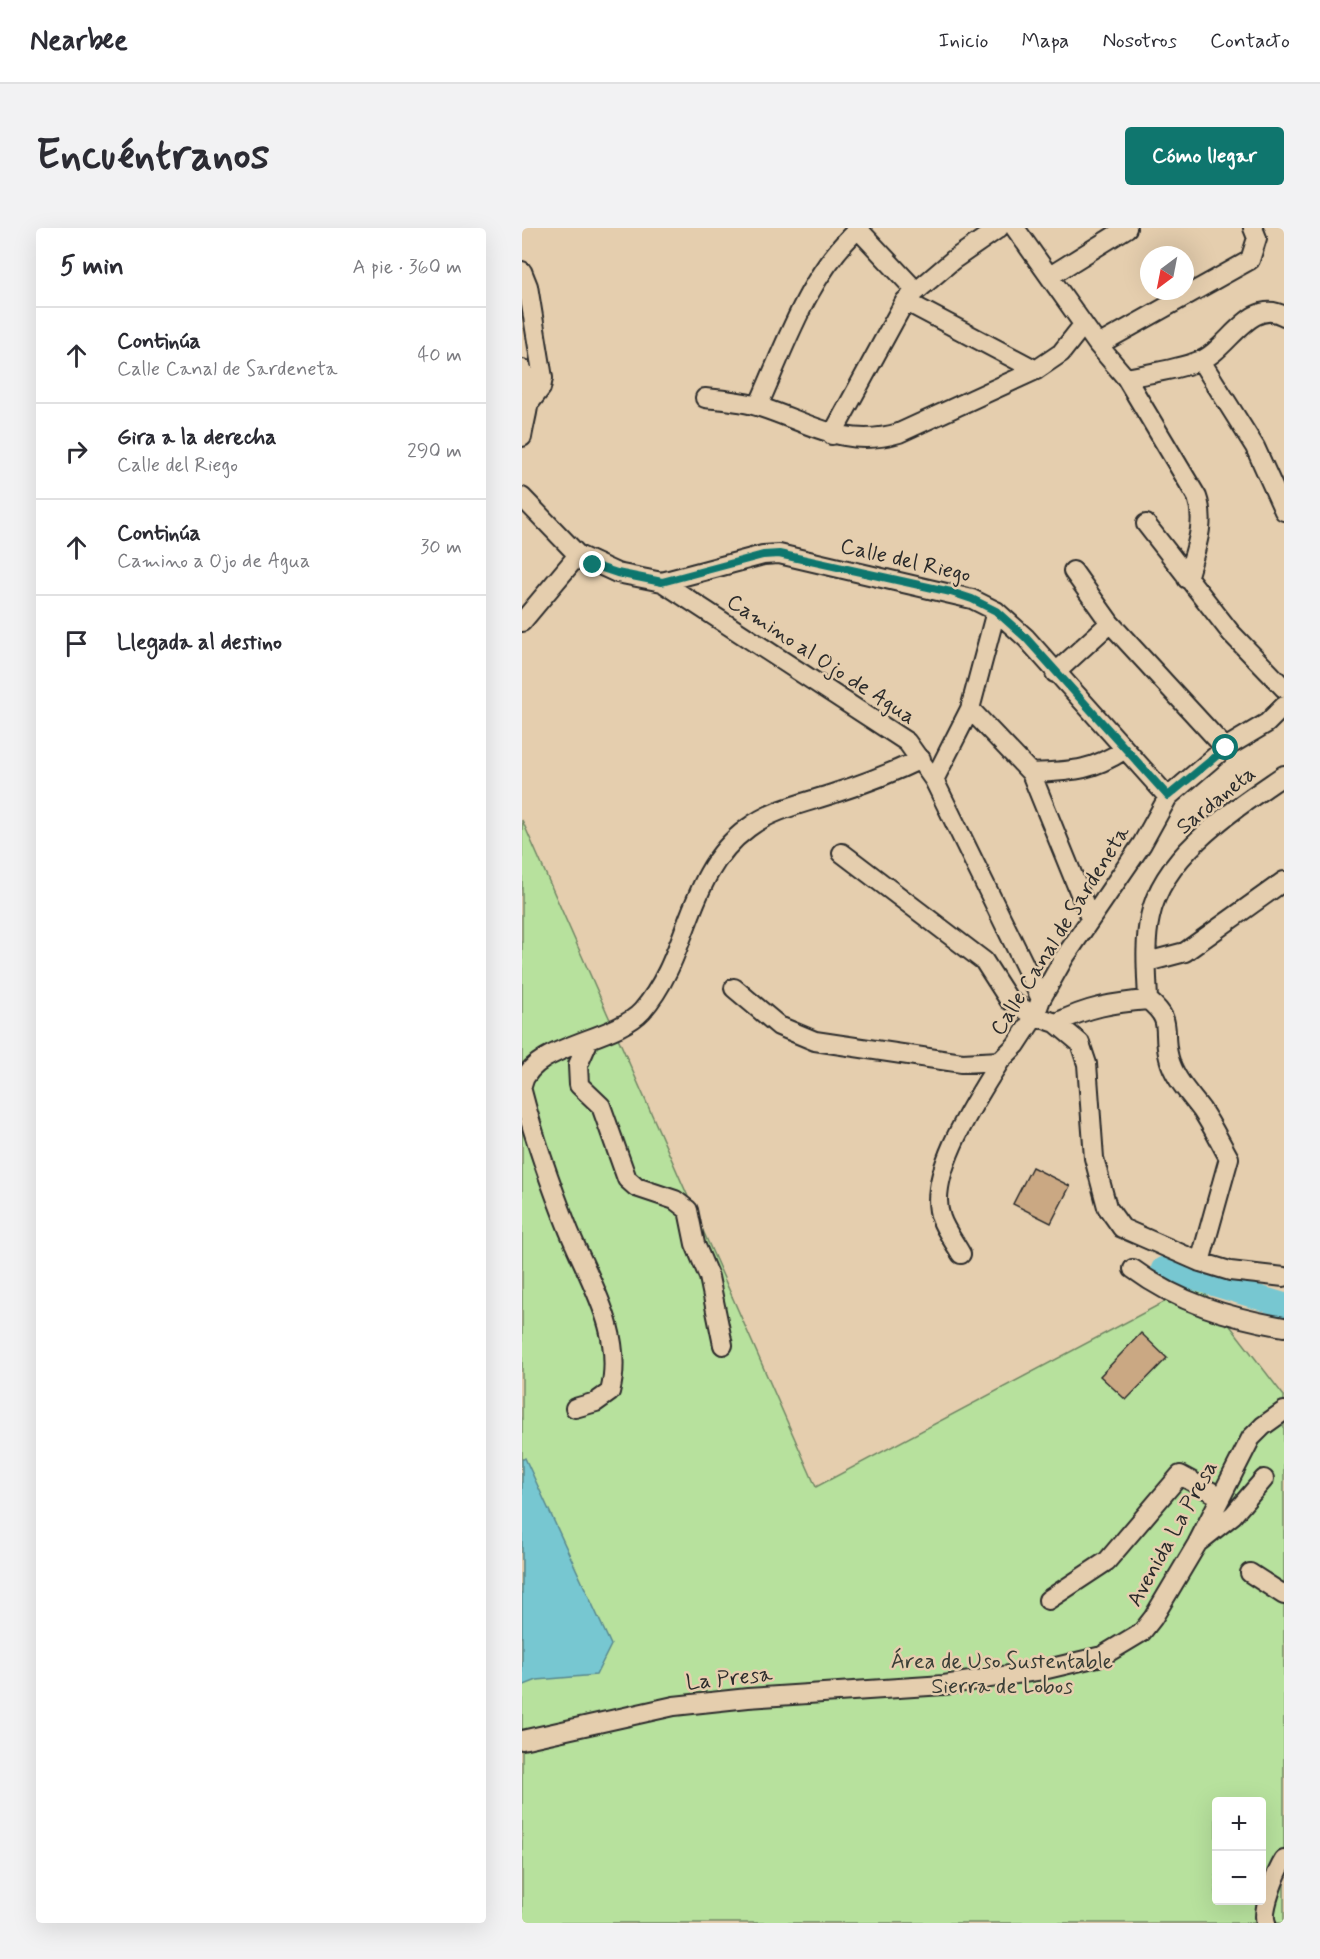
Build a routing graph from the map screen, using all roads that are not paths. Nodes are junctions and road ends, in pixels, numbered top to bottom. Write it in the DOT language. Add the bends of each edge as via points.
graph roads {
  1 [pos="858,228"];
  2 [pos="999,228"];
  3 [pos="1015,228"];
  4 [pos="1127,228"];
  5 [pos="1253,228"];
  6 [pos="522,270"];
  7 [pos="1050,276"];
  8 [pos="911,296"];
  9 [pos="1284,316"];
  10 [pos="1083,325"];
  11 [pos="1098,345"];
  12 [pos="1202,361"];
  13 [pos="522,369"];
  14 [pos="1036,370"];
  15 [pos="1126,378"];
  16 [pos="705,398"];
  17 [pos="531,401"];
  18 [pos="758,406"];
  19 [pos="832,435"];
  20 [pos="522,437"];
  21 [pos="522,496"];
  22 [pos="1284,511"];
  23 [pos="1146,524"];
  24 [pos="578,555"];
  25 [pos="1073,571"];
  26 [pos="1186,579"];
  27 [pos="662,582"];
  28 [pos="996,611"];
  29 [pos="522,622"];
  30 [pos="1110,622"];
  31 [pos="1055,673"];
  32 [pos="1284,688"];
  33 [pos="1284,705"];
  34 [pos="970,709"];
  35 [pos="1226,748"];
  36 [pos="1124,750"];
  37 [pos="921,759"];
  38 [pos="1031,773"];
  39 [pos="1284,775"];
  40 [pos="934,780"];
  41 [pos="1168,796"];
  42 [pos="842,853"];
  43 [pos="1284,881"];
  44 [pos="1090,918"];
  45 [pos="1146,962"];
  46 [pos="734,988"];
  47 [pos="1041,999"];
  48 [pos="1148,1000"];
  49 [pos="1035,1016"];
  50 [pos="1056,1023"];
  51 [pos="589,1040"];
  52 [pos="1000,1061"];
  53 [pos="522,1086"];
  54 [pos="522,1091"];
  55 [pos="961,1254"];
  56 [pos="1200,1262"];
  57 [pos="1133,1269"];
  58 [pos="1284,1277"];
  59 [pos="1284,1327"];
  60 [pos="723,1345"];
  61 [pos="574,1408"];
  62 [pos="1284,1411"];
  63 [pos="1264,1479"];
  64 [pos="1219,1496"];
  65 [pos="1197,1544"];
  66 [pos="1250,1573"];
  67 [pos="1284,1595"];
  68 [pos="1048,1600"];
  69 [pos="944,1685"];
  70 [pos="522,1740"];
  71 [pos="1284,1860"];
  72 [pos="1266,1923"];
  1 -- 8 [label="street"];
  1 -- 18 [label="street" via="826,263 812,287"];
  2 -- 8 [label="street"];
  3 -- 7 [label="street"];
  4 -- 7 [label="street"];
  5 -- 11 [label="street" via="1257,244 1250,260"];
  6 -- 17 [label="street" via="543,378"];
  7 -- 10 [label="street"];
  8 -- 14 [label="street"];
  8 -- 19 [label="street"];
  9 -- 12 [label="street" via="1273,311 1257,314"];
  10 -- 11 [label="street"];
  10 -- 14 [label="street" via="1061,353"];
  11 -- 15 [label="street"];
  12 -- 15 [label="street"];
  12 -- 22 [label="street" via="1255,447"];
  13 -- 17 [label="street"];
  14 -- 19 [label="street" via="899,433 863,440"];
  15 -- 26 [label="street" via="1202,508 1202,525"];
  16 -- 18 [label="street"];
  17 -- 20 [label="street"];
  18 -- 19 [label="street"];
  21 -- 24 [label="street"];
  23 -- 26 [label="street"];
  24 -- 27 [label="street" via="617,573"];
  24 -- 29 [label="street"];
  25 -- 30 [label="street"];
  26 -- 32 [label="street"];
  27 -- 28 [label="street, Calle del Riego" via="779,554 951,592"];
  27 -- 37 [label="street, Camino al Ojo de Agua" via="881,724 907,742"];
  28 -- 31 [label="street, Calle del Riego" via="1026,638"];
  28 -- 34 [label="street"];
  30 -- 31 [label="street"];
  30 -- 35 [label="street"];
  31 -- 36 [label="street, Calle del Riego"];
  33 -- 35 [label="street, Calle Canal de Sardeneta" via="1267,723"];
  34 -- 38 [label="street"];
  34 -- 40 [label="street"];
  35 -- 41 [label="street, Calle Canal de Sardeneta"];
  36 -- 38 [label="street" via="1102,765"];
  36 -- 41 [label="street, Calle del Riego"];
  37 -- 40 [label="street, Camino al Ojo de Agua"];
  37 -- 51 [label="street" via="888,775 787,808 750,826 732,841 705,876 676,954 651,1000 624,1025"];
  38 -- 44 [label="street"];
  39 -- 45 [label="street, Sardaneta" via="1194,844 1167,877 1150,916"];
  40 -- 47 [label="street, Camino al Ojo de Agua"];
  41 -- 44 [label="street, Calle Canal de Sardeneta" via="1142,844"];
  42 -- 49 [label="street" via="984,961 1009,1000"];
  43 -- 45 [label="street" via="1185,952"];
  44 -- 47 [label="street, Calle Canal de Sardeneta"];
  45 -- 48 [label="street, Sardaneta"];
  46 -- 52 [label="street, Calle Canal de Sardeneta" via="779,1026 815,1041 962,1063"];
  47 -- 49 [label="street, Calle Canal de Sardeneta"];
  48 -- 50 [label="street" via="1108,1003"];
  48 -- 56 [label="street" via="1165,1017 1169,1059 1179,1080 1229,1158"];
  49 -- 50 [label="street"];
  49 -- 52 [label="street, Calle Canal de Sardeneta"];
  50 -- 56 [label="street" via="1080,1043 1087,1064 1094,1158 1107,1207 1122,1228"];
  51 -- 53 [label="street" via="542,1060"];
  51 -- 60 [label="street" via="578,1065 579,1085 601,1106 627,1179 636,1187 675,1200 688,1210 695,1244 709,1277"];
  52 -- 55 [label="street" via="962,1124 938,1186 940,1217"];
  54 -- 61 [label="street" via="554,1191 606,1316 614,1346 610,1392 596,1402"];
  56 -- 58 [label="street" via="1230,1271"];
  57 -- 59 [label="street" via="1191,1304"];
  62 -- 64 [label="street, Avenida La Presa" via="1251,1438"];
  63 -- 65 [label="street" via="1233,1515"];
  64 -- 65 [label="street, Avenida La Presa"];
  64 -- 68 [label="street" via="1180,1475 1107,1561"];
  65 -- 69 [label="street, Avenida La Presa" via="1153,1618 1142,1632 1114,1650 1043,1670"];
  66 -- 67 [label="street"];
  69 -- 70 [label="street, La Presa" via="674,1707"];
  71 -- 72 [label="street" via="1273,1883 1264,1917"];
}
